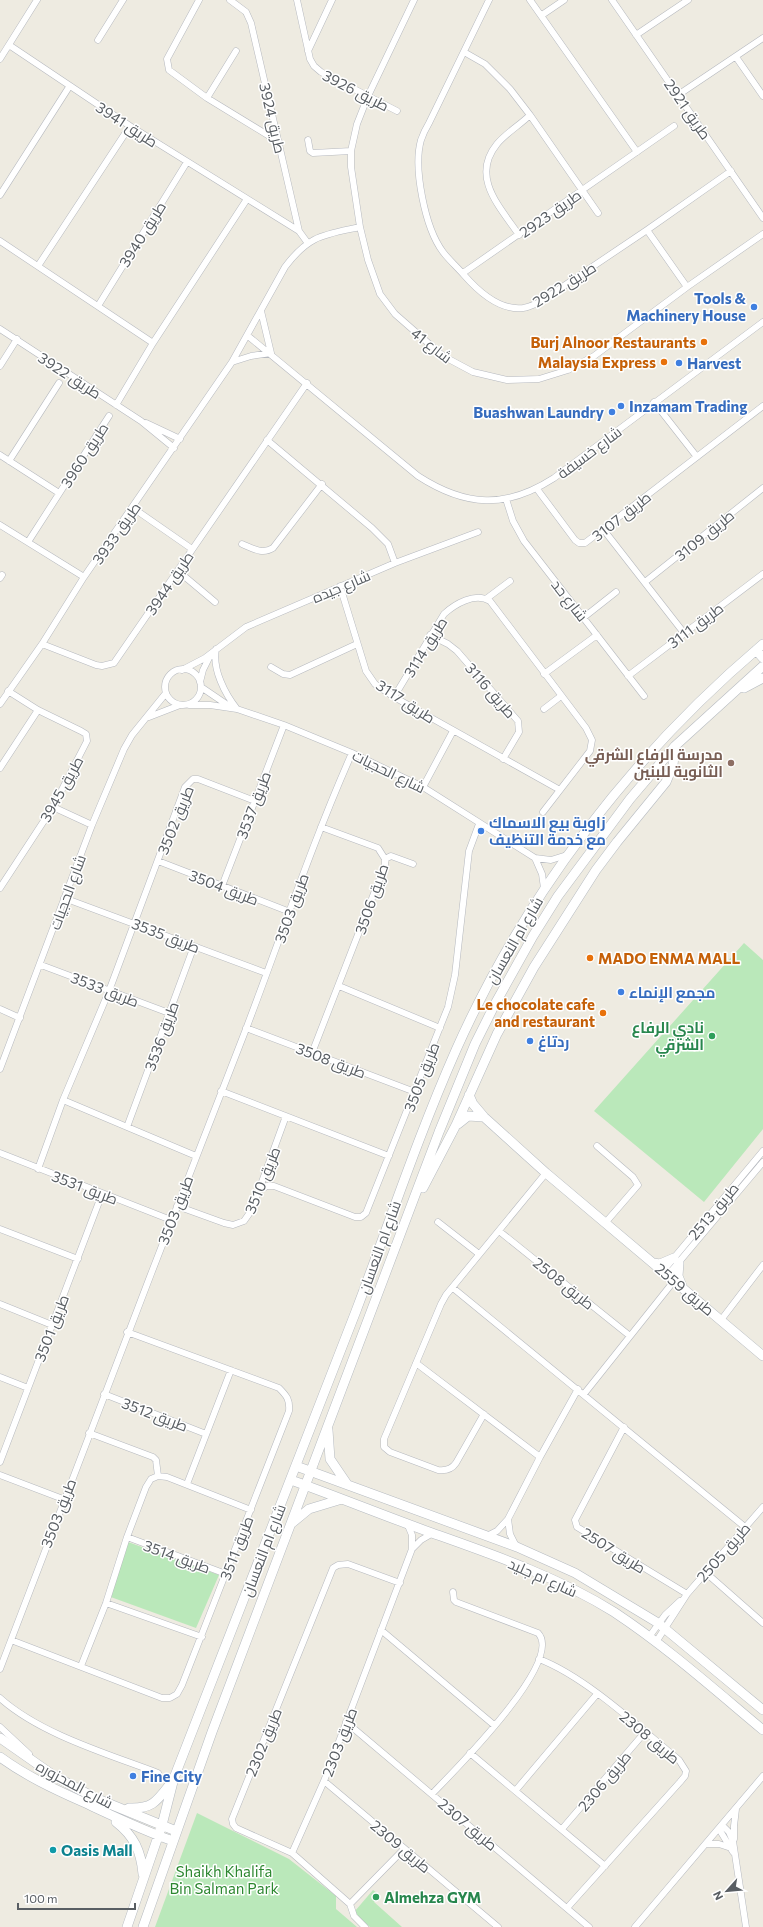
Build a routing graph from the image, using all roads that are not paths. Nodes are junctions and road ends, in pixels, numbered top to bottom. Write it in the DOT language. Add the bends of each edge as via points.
graph roads {
  1 [pos="37,0"];
  2 [pos="123,0"];
  3 [pos="200,0"];
  4 [pos="230,0"];
  5 [pos="297,0"];
  6 [pos="332,0"];
  7 [pos="414,0"];
  8 [pos="489,0"];
  9 [pos="530,0"];
  10 [pos="564,0"];
  11 [pos="612,0"];
  12 [pos="688,0"];
  13 [pos="542,15"];
  14 [pos="636,35"];
  15 [pos="763,38"];
  16 [pos="98,40"];
  17 [pos="9,45"];
  18 [pos="236,51"];
  19 [pos="308,51"];
  20 [pos="464,52"];
  21 [pos="736,57"];
  22 [pos="0,58"];
  23 [pos="70,87"];
  24 [pos="678,95"];
  25 [pos="368,96"];
  26 [pos="763,96"];
  27 [pos="207,98"];
  28 [pos="397,111"];
  29 [pos="530,115"];
  30 [pos="130,126"];
  31 [pos="674,126"];
  32 [pos="308,140"];
  33 [pos="279,142"];
  34 [pos="350,151"];
  35 [pos="637,152"];
  36 [pos="187,162"];
  37 [pos="731,171"];
  38 [pos="582,190"];
  39 [pos="0,195"];
  40 [pos="247,199"];
  41 [pos="598,213"];
  42 [pos="763,218"];
  43 [pos="360,227"];
  44 [pos="647,230"];
  45 [pos="299,231"];
  46 [pos="519,234"];
  47 [pos="763,234"];
  48 [pos="0,241"];
  49 [pos="308,242"];
  50 [pos="38,266"];
  51 [pos="463,273"];
  52 [pos="687,287"];
  53 [pos="98,306"];
  54 [pos="261,312"];
  55 [pos="763,322"];
  56 [pos="0,329"];
  57 [pos="248,336"];
  58 [pos="17,339"];
  59 [pos="153,343"];
  60 [pos="271,353"];
  61 [pos="232,362"];
  62 [pos="0,366"];
  63 [pos="59,383"];
  64 [pos="307,383"];
  65 [pos="654,402"];
  66 [pos="116,405"];
  67 [pos="763,406"];
  68 [pos="110,416"];
  69 [pos="141,421"];
  70 [pos="180,439"];
  71 [pos="267,440"];
  72 [pos="174,448"];
  73 [pos="0,455"];
  74 [pos="696,456"];
  75 [pos="9,461"];
  76 [pos="322,484"];
  77 [pos="763,488"];
  78 [pos="538,489"];
  79 [pos="59,493"];
  80 [pos="506,499"];
  81 [pos="133,508"];
  82 [pos="0,525"];
  83 [pos="603,529"];
  84 [pos="478,532"];
  85 [pos="28,542"];
  86 [pos="242,544"];
  87 [pos="192,549"];
  88 [pos="395,563"];
  89 [pos="178,571"];
  90 [pos="763,574"];
  91 [pos="84,577"];
  92 [pos="510,580"];
  93 [pos="645,582"];
  94 [pos="340,586"];
  95 [pos="616,592"];
  96 [pos="486,599"];
  97 [pos="215,602"];
  98 [pos="583,618"];
  99 [pos="684,632"];
  100 [pos="430,635"];
  101 [pos="597,635"];
  102 [pos="42,644"];
  103 [pos="357,644"];
  104 [pos="761,646"];
  105 [pos="214,651"];
  106 [pos="763,658"];
  107 [pos="763,666"];
  108 [pos="271,667"];
  109 [pos="182,670"];
  110 [pos="544,674"];
  111 [pos="628,676"];
  112 [pos="763,678"];
  113 [pos="200,684"];
  114 [pos="8,691"];
  115 [pos="733,692"];
  116 [pos="166,693"];
  117 [pos="561,696"];
  118 [pos="644,696"];
  119 [pos="394,697"];
  120 [pos="0,702"];
  121 [pos="180,705"];
  122 [pos="189,705"];
  123 [pos="234,708"];
  124 [pos="544,709"];
  125 [pos="38,710"];
  126 [pos="144,720"];
  127 [pos="284,724"];
  128 [pos="453,730"];
  129 [pos="675,746"];
  130 [pos="352,753"];
  131 [pos="503,759"];
  132 [pos="0,768"];
  133 [pos="423,787"];
  134 [pos="560,790"];
  135 [pos="255,801"];
  136 [pos="54,807"];
  137 [pos="543,812"];
  138 [pos="479,824"];
  139 [pos="92,825"];
  140 [pos="321,827"];
  141 [pos="567,855"];
  142 [pos="535,858"];
  143 [pos="385,859"];
  144 [pos="158,861"];
  145 [pos="413,864"];
  146 [pos="222,886"];
  147 [pos="0,888"];
  148 [pos="544,888"];
  149 [pos="64,898"];
  150 [pos="290,912"];
  151 [pos="135,923"];
  152 [pos="194,946"];
  153 [pos="41,965"];
  154 [pos="266,973"];
  155 [pos="339,986"];
  156 [pos="109,992"];
  157 [pos="0,1010"];
  158 [pos="169,1013"];
  159 [pos="20,1018"];
  160 [pos="246,1028"];
  161 [pos="440,1028"];
  162 [pos="312,1053"];
  163 [pos="0,1069"];
  164 [pos="221,1091"];
  165 [pos="415,1092"];
  166 [pos="470,1095"];
  167 [pos="63,1100"];
  168 [pos="286,1116"];
  169 [pos="484,1117"];
  170 [pos="456,1125"];
  171 [pos="127,1127"];
  172 [pos="597,1146"];
  173 [pos="763,1151"];
  174 [pos="0,1153"];
  175 [pos="196,1156"];
  176 [pos="389,1156"];
  177 [pos="756,1160"];
  178 [pos="762,1166"];
  179 [pos="38,1169"];
  180 [pos="546,1173"];
  181 [pos="259,1190"];
  182 [pos="102,1194"];
  183 [pos="413,1202"];
  184 [pos="177,1206"];
  185 [pos="171,1220"];
  186 [pos="438,1222"];
  187 [pos="606,1222"];
  188 [pos="0,1229"];
  189 [pos="498,1231"];
  190 [pos="479,1254"];
  191 [pos="78,1259"];
  192 [pos="677,1260"];
  193 [pos="653,1263"];
  194 [pos="763,1265"];
  195 [pos="668,1276"];
  196 [pos="453,1288"];
  197 [pos="684,1289"];
  198 [pos="0,1304"];
  199 [pos="722,1320"];
  200 [pos="52,1325"];
  201 [pos="127,1332"];
  202 [pos="630,1336"];
  203 [pos="763,1356"];
  204 [pos="416,1363"];
  205 [pos="231,1370"];
  206 [pos="0,1377"];
  207 [pos="28,1388"];
  208 [pos="578,1389"];
  209 [pos="104,1394"];
  210 [pos="584,1394"];
  211 [pos="484,1414"];
  212 [pos="328,1426"];
  213 [pos="624,1427"];
  214 [pos="89,1433"];
  215 [pos="206,1434"];
  216 [pos="540,1457"];
  217 [pos="0,1462"];
  218 [pos="296,1466"];
  219 [pos="311,1472"];
  220 [pos="0,1475"];
  221 [pos="158,1476"];
  222 [pos="291,1480"];
  223 [pos="187,1484"];
  224 [pos="347,1484"];
  225 [pos="306,1485"];
  226 [pos="63,1499"];
  227 [pos="342,1500"];
  228 [pos="763,1507"];
  229 [pos="251,1510"];
  230 [pos="508,1520"];
  231 [pos="291,1524"];
  232 [pos="407,1524"];
  233 [pos="745,1527"];
  234 [pos="433,1533"];
  235 [pos="487,1536"];
  236 [pos="127,1537"];
  237 [pos="517,1547"];
  238 [pos="412,1549"];
  239 [pos="705,1572"];
  240 [pos="226,1574"];
  241 [pos="400,1583"];
  242 [pos="453,1592"];
  243 [pos="685,1596"];
  244 [pos="106,1603"];
  245 [pos="763,1622"];
  246 [pos="662,1626"];
  247 [pos="381,1630"];
  248 [pos="202,1636"];
  249 [pos="648,1636"];
  250 [pos="11,1640"];
  251 [pos="656,1642"];
  252 [pos="540,1659"];
  253 [pos="81,1666"];
  254 [pos="0,1669"];
  255 [pos="597,1694"];
  256 [pos="0,1698"];
  257 [pos="0,1704"];
  258 [pos="9,1706"];
  259 [pos="763,1710"];
  260 [pos="346,1722"];
  261 [pos="494,1725"];
  262 [pos="0,1727"];
  263 [pos="763,1730"];
  264 [pos="645,1732"];
  265 [pos="0,1738"];
  266 [pos="470,1753"];
  267 [pos="0,1757"];
  268 [pos="37,1765"];
  269 [pos="158,1773"];
  270 [pos="763,1776"];
  271 [pos="174,1778"];
  272 [pos="324,1781"];
  273 [pos="516,1790"];
  274 [pos="432,1794"];
  275 [pos="121,1808"];
  276 [pos="736,1809"];
  277 [pos="106,1813"];
  278 [pos="162,1825"];
  279 [pos="721,1827"];
  280 [pos="562,1830"];
  281 [pos="176,1831"];
  282 [pos="158,1836"];
  283 [pos="173,1841"];
  284 [pos="706,1844"];
  285 [pos="733,1848"];
  286 [pos="404,1849"];
  287 [pos="292,1853"];
  288 [pos="605,1866"];
  289 [pos="143,1876"];
  290 [pos="350,1904"];
  291 [pos="567,1908"];
  292 [pos="128,1927"];
  293 [pos="143,1927"];
  294 [pos="365,1927"];
  295 [pos="498,1927"];
  296 [pos="590,1927"];
  297 [pos="635,1927"];
  298 [pos="746,1927"];
  1 -- 17 [label="street"];
  2 -- 16 [label="street"];
  3 -- 27 [label="street" via="166,63 171,72"];
  4 -- 33 [label="street, طريق 3924" via="246,12 251,23"];
  5 -- 19 [label="street, طريق 3926"];
  6 -- 19 [label="street"];
  7 -- 25 [label="street, شارع 41"];
  8 -- 20 [label="street, طريق 2922"];
  9 -- 13 [label="street"];
  10 -- 13 [label="street"];
  11 -- 14 [label="street, طريق 2921"];
  12 -- 14 [label="street"];
  13 -- 35 [label="street"];
  14 -- 24 [label="street, طريق 2921"];
  15 -- 21 [label="street"];
  17 -- 22 [label="street"];
  17 -- 23 [label="street, طريق 3941"];
  18 -- 27 [label="street"];
  19 -- 25 [label="street, طريق 3926" via="317,69"];
  20 -- 29 [label="street" via="485,64 498,76"];
  20 -- 51 [label="street, طريق 2922" via="421,140 419,154 421,186 434,238 443,252"];
  21 -- 24 [label="street"];
  21 -- 26 [label="street"];
  23 -- 30 [label="street, طريق 3941"];
  23 -- 39 [label="street"];
  24 -- 37 [label="street, طريق 2921"];
  25 -- 28 [label="street, طريق 3926"];
  25 -- 34 [label="street, شارع 41"];
  27 -- 33 [label="street"];
  29 -- 38 [label="street"];
  29 -- 46 [label="street" via="498,143 486,165 491,195"];
  30 -- 36 [label="street, طريق 3941"];
  30 -- 50 [label="street"];
  31 -- 35 [label="street, طريق 2923"];
  32 -- 34 [label="street" via="313,153"];
  33 -- 45 [label="street, طريق 3924"];
  34 -- 43 [label="street, شارع 41" via="350,168"];
  35 -- 38 [label="street, طريق 2923"];
  36 -- 40 [label="street, طريق 3941"];
  36 -- 53 [label="street, طريق 3940"];
  37 -- 42 [label="street, طريق 2921"];
  37 -- 44 [label="street, طريق 2922"];
  38 -- 41 [label="street"];
  38 -- 46 [label="street, طريق 2923"];
  40 -- 45 [label="street, طريق 3941"];
  40 -- 59 [label="street"];
  43 -- 49 [label="street, طريق 3933" via="320,236"];
  43 -- 52 [label="street, شارع 41" via="375,284 395,314 443,356 468,370 490,377 524,380 568,370 594,356"];
  44 -- 51 [label="street, طريق 2922" via="540,302 523,308 500,305 474,286"];
  44 -- 52 [label="street"];
  45 -- 49 [label="street, طريق 3924"];
  46 -- 51 [label="street, طريق 2923"];
  47 -- 52 [label="street, شارع 41"];
  48 -- 50 [label="street"];
  49 -- 54 [label="street, طريق 3933" via="285,267"];
  50 -- 53 [label="street"];
  53 -- 59 [label="street"];
  54 -- 57 [label="street, طريق 3933"];
  54 -- 60 [label="street"];
  55 -- 65 [label="street, شارع خسيفة"];
  56 -- 58 [label="street, طريق 3922"];
  57 -- 60 [label="street"];
  57 -- 61 [label="street, طريق 3933"];
  58 -- 62 [label="street"];
  58 -- 66 [label="street, طريق 3922"];
  59 -- 66 [label="street"];
  60 -- 61 [label="street"];
  60 -- 64 [label="street"];
  61 -- 70 [label="street, طريق 3933"];
  63 -- 75 [label="street"];
  64 -- 71 [label="street, طريق 3944"];
  64 -- 80 [label="street" via="433,486 469,498"];
  65 -- 74 [label="street"];
  65 -- 78 [label="street, شارع خسيفة"];
  66 -- 69 [label="street, طريق 3922"];
  67 -- 74 [label="street, طريق 3107"];
  68 -- 79 [label="street, طريق 3960"];
  69 -- 70 [label="street, طريق 3922"];
  69 -- 72 [label="street, طريق 3922"];
  70 -- 72 [label="street, طريق 3933"];
  71 -- 76 [label="street"];
  71 -- 87 [label="street, طريق 3944"];
  72 -- 81 [label="street, طريق 3933"];
  73 -- 75 [label="street, طريق 3960"];
  74 -- 83 [label="street, طريق 3107"];
  75 -- 79 [label="street, طريق 3960"];
  76 -- 86 [label="street" via="273,548 260,551"];
  76 -- 88 [label="street" via="384,539 391,549"];
  77 -- 93 [label="street, طريق 3109"];
  78 -- 80 [label="street, شارع خسيفة"];
  78 -- 83 [label="street, طريق 3107" via="577,542 587,542"];
  79 -- 85 [label="street, طريق 3960"];
  80 -- 98 [label="street, شارع حد" via="512,521 520,535"];
  81 -- 87 [label="street"];
  81 -- 91 [label="street, طريق 3933"];
  82 -- 85 [label="street"];
  83 -- 93 [label="street"];
  84 -- 88 [label="street, شارع جيده"];
  85 -- 91 [label="street"];
  87 -- 89 [label="street, طريق 3944"];
  88 -- 94 [label="street, شارع جيده"];
  89 -- 97 [label="street"];
  89 -- 102 [label="street, طريق 3944" via="114,662 96,665"];
  90 -- 99 [label="street, طريق 3111"];
  91 -- 102 [label="street, طريق 3933"];
  92 -- 96 [label="street"];
  93 -- 99 [label="street"];
  94 -- 103 [label="street, طريق 3117"];
  94 -- 105 [label="street, شارع جيده" via="246,628"];
  95 -- 98 [label="street"];
  96 -- 100 [label="street, طريق 3114" via="467,600 454,606 444,614"];
  96 -- 110 [label="street"];
  98 -- 101 [label="street, شارع حد"];
  99 -- 111 [label="street, طريق 3111"];
  100 -- 119 [label="street, طريق 3114"];
  100 -- 131 [label="street, طريق 3116" via="457,651 518,721 519,732"];
  101 -- 110 [label="street"];
  101 -- 111 [label="street, شارع حد"];
  102 -- 114 [label="street, طريق 3933"];
  103 -- 108 [label="street" via="290,675"];
  103 -- 119 [label="street, طريق 3117" via="370,678"];
  104 -- 106 [label="main road"];
  104 -- 141 [label="main road, شارع ام النعسان" via="683,717 650,752"];
  105 -- 109 [label="street, شارع جيده"];
  105 -- 113 [label="street" via="205,664"];
  105 -- 123 [label="street" via="222,683"];
  107 -- 115 [label="main road, شارع ام النعسان"];
  109 -- 113 [label="street" via="191,672"];
  109 -- 116 [label="street" via="168,679"];
  110 -- 117 [label="street"];
  111 -- 118 [label="street, شارع حد"];
  112 -- 115 [label="main road"];
  113 -- 122 [label="street" via="199,696"];
  113 -- 123 [label="street"];
  114 -- 120 [label="street, طريق 3933"];
  114 -- 125 [label="street, طريق 3945"];
  115 -- 129 [label="main road, شارع ام النعسان"];
  116 -- 121 [label="street" via="171,700"];
  116 -- 126 [label="street, شارع الحجيات"];
  117 -- 124 [label="street"];
  117 -- 134 [label="street" via="586,728 592,740 590,751"];
  119 -- 128 [label="street, طريق 3117"];
  121 -- 122 [label="street"];
  121 -- 126 [label="street, شارع الحجيات"];
  122 -- 123 [label="street" via="210,704"];
  123 -- 127 [label="street, شارع الحجيات"];
  125 -- 132 [label="street"];
  125 -- 136 [label="street, طريق 3945" via="86,734 88,741"];
  126 -- 139 [label="street, شارع الحجيات" via="124,749"];
  127 -- 130 [label="street, شارع الحجيات"];
  127 -- 135 [label="street, طريق 3537"];
  128 -- 131 [label="street, طريق 3117"];
  128 -- 133 [label="street, طريق 3117"];
  129 -- 166 [label="main road" via="673,765 666,782 617,842 555,932 513,1004"];
  129 -- 183 [label="main road, شارع ام النعسان" via="598,840 533,936 475,1044"];
  130 -- 133 [label="street, شارع الحجيات"];
  130 -- 140 [label="street, طريق 3503"];
  131 -- 134 [label="street, طريق 3117"];
  133 -- 138 [label="street, شارع الحجيات"];
  134 -- 137 [label="street"];
  135 -- 144 [label="street, طريق 3502" via="198,779 189,781"];
  135 -- 146 [label="street, طريق 3537"];
  136 -- 139 [label="street"];
  136 -- 147 [label="street, طريق 3945"];
  138 -- 142 [label="street, شارع الحجيات"];
  138 -- 161 [label="street, طريق 3505" via="469,851 454,987"];
  139 -- 149 [label="street, شارع الحجيات"];
  140 -- 143 [label="street, طريق 3506" via="378,848"];
  140 -- 150 [label="street, طريق 3503"];
  141 -- 142 [label="street, شارع الحجيات" via="551,860"];
  141 -- 148 [label="main road, شارع ام النعسان"];
  142 -- 148 [label="street" via="542,874"];
  143 -- 145 [label="street" via="392,856"];
  143 -- 155 [label="street, طريق 3506"];
  144 -- 146 [label="street, طريق 3504"];
  144 -- 151 [label="street, طريق 3502"];
  146 -- 150 [label="street, طريق 3504"];
  148 -- 218 [label="main road, شارع ام النعسان" via="481,999 436,1096"];
  149 -- 151 [label="street, طريق 3535"];
  149 -- 153 [label="street, شارع الحجيات"];
  150 -- 154 [label="street, طريق 3503"];
  151 -- 152 [label="street, طريق 3535"];
  151 -- 156 [label="street"];
  152 -- 154 [label="street, طريق 3535"];
  152 -- 158 [label="street, طريق 3536"];
  153 -- 156 [label="street, طريق 3533"];
  153 -- 159 [label="street, شارع الحجيات"];
  154 -- 160 [label="street, طريق 3503"];
  155 -- 161 [label="street"];
  155 -- 162 [label="street, طريق 3506"];
  156 -- 158 [label="street, طريق 3533"];
  156 -- 167 [label="street"];
  157 -- 159 [label="street"];
  158 -- 171 [label="street, طريق 3536"];
  159 -- 163 [label="street, شارع الحجيات"];
  160 -- 162 [label="street, طريق 3508"];
  160 -- 164 [label="street, طريق 3503"];
  161 -- 165 [label="street, طريق 3505"];
  162 -- 165 [label="street, طريق 3508"];
  164 -- 168 [label="street"];
  164 -- 175 [label="street, طريق 3503"];
  165 -- 176 [label="street, طريق 3505"];
  166 -- 169 [label="main road, طريق 2559" via="473,1104"];
  166 -- 170 [label="main road"];
  167 -- 171 [label="street"];
  167 -- 179 [label="street"];
  168 -- 176 [label="street"];
  168 -- 181 [label="street, طريق 3510"];
  169 -- 170 [label="main road" via="468,1116"];
  169 -- 180 [label="main road, طريق 2559"];
  170 -- 183 [label="main road" via="435,1167"];
  171 -- 175 [label="street"];
  172 -- 187 [label="street" via="638,1185"];
  173 -- 177 [label="street, طريق 2513"];
  174 -- 179 [label="street, طريق 3531"];
  175 -- 184 [label="street, طريق 3503"];
  176 -- 181 [label="street, طريق 3505" via="368,1210 361,1216 355,1217 274,1186"];
  177 -- 178 [label="street"];
  177 -- 192 [label="street, طريق 2513"];
  178 -- 192 [label="street, طريق 2513"];
  179 -- 182 [label="street, طريق 3531"];
  180 -- 187 [label="main road, طريق 2559"];
  180 -- 189 [label="street"];
  181 -- 184 [label="street, طريق 3510" via="247,1218 239,1224 224,1223"];
  182 -- 185 [label="street, طريق 3531"];
  182 -- 191 [label="street, طريق 3501"];
  183 -- 212 [label="main road, شارع ام النعسان"];
  184 -- 185 [label="street, طريق 3503"];
  185 -- 201 [label="street, طريق 3503"];
  186 -- 190 [label="street"];
  187 -- 193 [label="main road, طريق 2559"];
  188 -- 191 [label="street"];
  189 -- 190 [label="street"];
  189 -- 202 [label="street, طريق 2508"];
  190 -- 196 [label="street"];
  191 -- 200 [label="street, طريق 3501"];
  192 -- 193 [label="main road"];
  192 -- 195 [label="street, طريق 2513"];
  192 -- 197 [label="main road" via="678,1279"];
  193 -- 195 [label="main road, طريق 2559"];
  194 -- 199 [label="street"];
  195 -- 197 [label="main road, طريق 2559"];
  195 -- 202 [label="street, طريق 2513"];
  196 -- 204 [label="street" via="441,1304"];
  196 -- 208 [label="street"];
  197 -- 199 [label="main road, طريق 2559"];
  198 -- 200 [label="street"];
  199 -- 203 [label="main road, طريق 2559"];
  200 -- 207 [label="street, طريق 3501"];
  201 -- 205 [label="street, طريق 3511"];
  201 -- 209 [label="street, طريق 3503"];
  202 -- 210 [label="street, طريق 2513"];
  204 -- 211 [label="street"];
  204 -- 211 [label="street" via="384,1439 384,1447 388,1451 438,1470 449,1469 456,1462"];
  205 -- 215 [label="street, طريق 3512"];
  205 -- 229 [label="street, طريق 3511" via="280,1388 287,1395 289,1403 289,1411"];
  206 -- 207 [label="street"];
  207 -- 217 [label="street, طريق 3501"];
  208 -- 210 [label="street"];
  208 -- 216 [label="street"];
  209 -- 214 [label="street, طريق 3503"];
  209 -- 215 [label="street, طريق 3512"];
  210 -- 213 [label="street"];
  211 -- 216 [label="street"];
  212 -- 219 [label="main road, شارع ام النعسان"];
  212 -- 224 [label="main road" via="330,1459"];
  213 -- 233 [label="street"];
  213 -- 243 [label="street, طريق 2507" via="575,1524"];
  214 -- 221 [label="street" via="151,1456 156,1460"];
  214 -- 226 [label="street, طريق 3503"];
  215 -- 223 [label="street, طريق 3512"];
  216 -- 230 [label="street"];
  218 -- 219 [label="main road, شارع ام جليد"];
  218 -- 222 [label="main road, شارع ام النعسان"];
  219 -- 224 [label="main road, شارع ام جليد"];
  219 -- 225 [label="main road, شارع ام النعسان"];
  220 -- 226 [label="street"];
  221 -- 223 [label="street"];
  221 -- 236 [label="street, طريق 3514" via="151,1479 146,1487"];
  222 -- 225 [label="main road, شارع ام جليد"];
  222 -- 271 [label="main road, شارع ام النعسان"];
  223 -- 229 [label="street"];
  224 -- 235 [label="main road, شارع ام جليد"];
  225 -- 227 [label="main road, شارع ام جليد"];
  225 -- 231 [label="main road, شارع ام النعسان"];
  226 -- 250 [label="street, طريق 3503"];
  227 -- 231 [label="main road" via="309,1509"];
  227 -- 232 [label="main road, شارع ام جليد"];
  228 -- 233 [label="street, طريق 2505"];
  229 -- 240 [label="street, طريق 3511"];
  230 -- 235 [label="street" via="497,1531"];
  230 -- 237 [label="street" via="510,1534"];
  231 -- 281 [label="main road, شارع ام النعسان"];
  232 -- 234 [label="main road, شارع ام جليد"];
  232 -- 238 [label="street, طريق 2303" via="412,1535"];
  233 -- 239 [label="street, طريق 2505"];
  234 -- 238 [label="street"];
  234 -- 249 [label="main road, شارع ام جليد" via="537,1572 614,1612"];
  235 -- 237 [label="main road, شارع ام جليد"];
  236 -- 240 [label="street, طريق 3514"];
  236 -- 244 [label="street, طريق 3514"];
  237 -- 246 [label="main road, شارع ام جليد" via="575,1573"];
  238 -- 241 [label="street, طريق 2303"];
  239 -- 243 [label="street, طريق 2505"];
  239 -- 245 [label="street"];
  240 -- 248 [label="street, طريق 3511"];
  241 -- 247 [label="street, طريق 2303"];
  241 -- 287 [label="street, طريق 2302" via="343,1563 330,1572 232,1819 236,1828"];
  242 -- 252 [label="street" via="456,1602 538,1633 543,1645"];
  243 -- 246 [label="street, طريق 2505"];
  244 -- 248 [label="street"];
  244 -- 253 [label="street, طريق 3514"];
  246 -- 249 [label="street, طريق 2505"];
  246 -- 251 [label="street, طريق 2505"];
  246 -- 259 [label="main road, شارع ام جليد"];
  247 -- 260 [label="street, طريق 2303"];
  247 -- 261 [label="street"];
  248 -- 253 [label="street, طريق 3511" via="182,1685 177,1694 170,1698 162,1698"];
  249 -- 251 [label="main road, شارع ام جليد"];
  250 -- 253 [label="street, طريق 3511"];
  250 -- 254 [label="street, طريق 3503"];
  251 -- 263 [label="main road, شارع ام جليد"];
  252 -- 255 [label="street, طريق 2308" via="558,1667"];
  252 -- 261 [label="street" via="526,1685"];
  255 -- 264 [label="street, طريق 2308"];
  255 -- 273 [label="street"];
  256 -- 258 [label="street"];
  257 -- 258 [label="street"];
  258 -- 269 [label="street" via="56,1733"];
  260 -- 272 [label="street, طريق 2303"];
  260 -- 274 [label="street, طريق 2307"];
  261 -- 266 [label="street"];
  262 -- 268 [label="street"];
  264 -- 280 [label="street, طريق 2306"];
  264 -- 288 [label="street, طريق 2308" via="679,1760 686,1773"];
  265 -- 268 [label="main road, شارع المحزوره"];
  266 -- 273 [label="street"];
  266 -- 274 [label="street"];
  267 -- 277 [label="main road, شارع المحزوره" via="24,1773"];
  268 -- 275 [label="main road, شارع المحزوره" via="95,1798"];
  270 -- 276 [label="street"];
  271 -- 275 [label="main road" via="153,1804 139,1809"];
  271 -- 278 [label="main road, شارع ام النعسان"];
  272 -- 286 [label="street, طريق 2309"];
  272 -- 287 [label="street, طريق 2303"];
  273 -- 280 [label="street"];
  274 -- 291 [label="street, طريق 2307"];
  275 -- 278 [label="main road, شارع المحزوره"];
  276 -- 279 [label="street"];
  276 -- 285 [label="street"];
  277 -- 282 [label="main road, شارع المحزوره"];
  277 -- 289 [label="main road" via="130,1834 137,1845"];
  278 -- 281 [label="main road, شارع المحزوره"];
  278 -- 282 [label="main road, شارع ام النعسان"];
  279 -- 284 [label="street"];
  279 -- 285 [label="street" via="731,1835"];
  280 -- 288 [label="street"];
  281 -- 283 [label="main road, شارع ام النعسان"];
  282 -- 283 [label="main road, شارع المحزوره"];
  282 -- 289 [label="main road, شارع ام النعسان"];
  283 -- 293 [label="main road, شارع ام النعسان"];
  284 -- 285 [label="street"];
  284 -- 297 [label="street"];
  285 -- 298 [label="street"];
  286 -- 290 [label="street"];
  286 -- 295 [label="street, طريق 2309"];
  287 -- 290 [label="street, طريق 2302"];
  288 -- 291 [label="street, طريق 2308"];
  289 -- 292 [label="main road, شارع ام النعسان"];
  290 -- 294 [label="street, طريق 2302" via="354,1916"];
  291 -- 296 [label="street, طريق 2307"];
}
